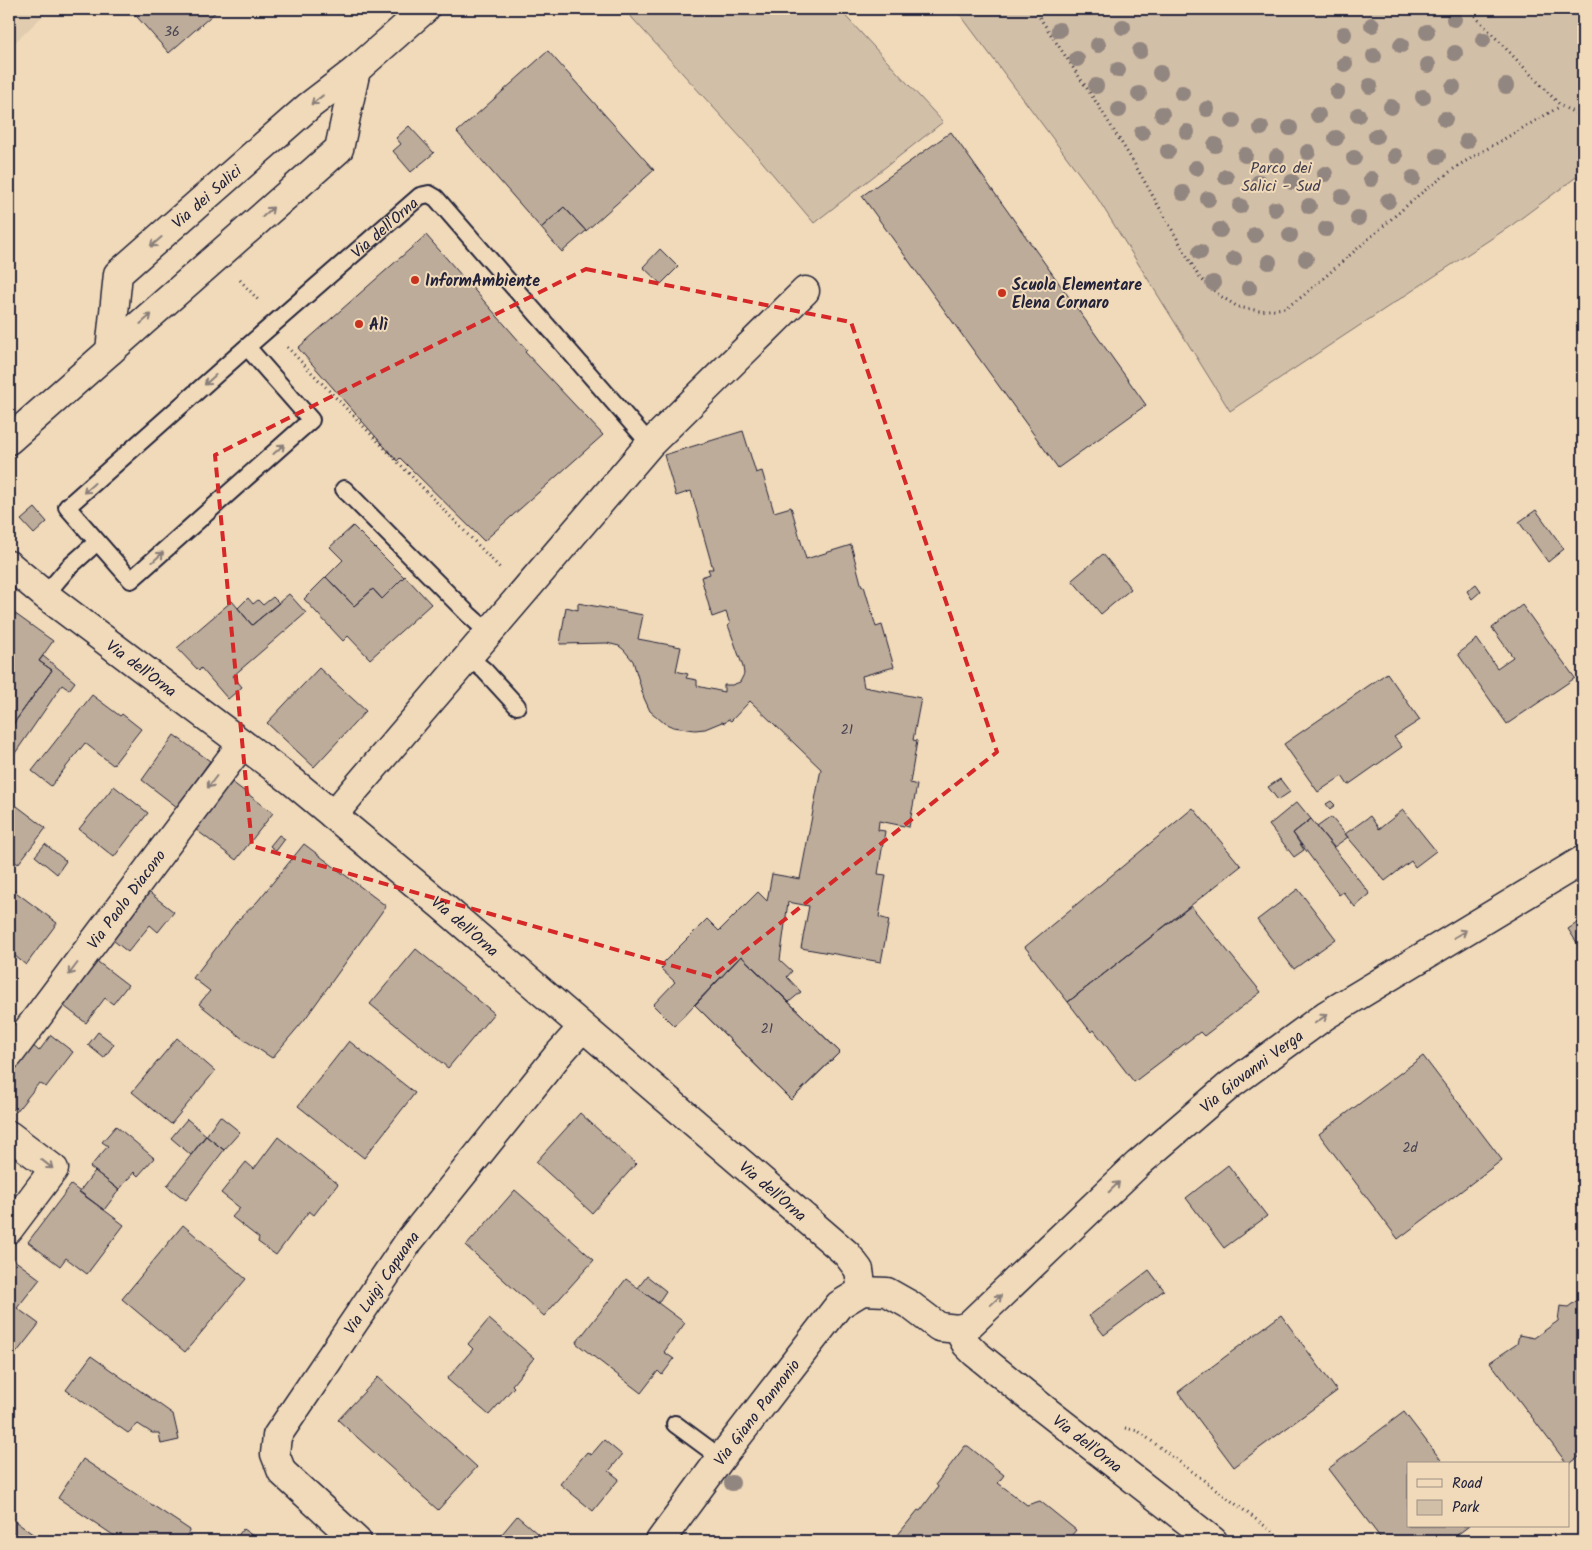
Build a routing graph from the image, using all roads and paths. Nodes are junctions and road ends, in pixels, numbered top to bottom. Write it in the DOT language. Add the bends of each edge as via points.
graph roads {
  1 [pos="425,9"];
  2 [pos="1034,9"];
  3 [pos="1468,9"];
  4 [pos="356,70"];
  5 [pos="1562,106"];
  6 [pos="1583,117"];
  7 [pos="239,278"];
  8 [pos="805,291"];
  9 [pos="277,320"];
  10 [pos="251,344"];
  11 [pos="286,346"];
  12 [pos="110,352"];
  13 [pos="9,440"];
  14 [pos="650,444"];
  15 [pos="344,489"];
  16 [pos="97,542"];
  17 [pos="9,565"];
  18 [pos="503,571"];
  19 [pos="45,595"];
  20 [pos="488,632"];
  21 [pos="468,657"];
  22 [pos="517,706"];
  23 [pos="242,744"];
  24 [pos="333,815"];
  25 [pos="1583,860"];
  26 [pos="582,1028"];
  27 [pos="9,1055"];
  28 [pos="9,1135"];
  29 [pos="9,1229"];
  30 [pos="862,1291"];
  31 [pos="958,1329"];
  32 [pos="675,1424"];
  33 [pos="721,1458"];
  34 [pos="357,1541"];
  35 [pos="660,1541"];
  36 [pos="1213,1541"];
  1 -- 4 [label="street, Via dei Salici"];
  2 -- 5 [label="path" via="1134,163 1199,277 1231,303 1252,310 1285,308 1459,165"];
  3 -- 5 [label="path"];
  12 -- 4 [label="street, one-way" via="339,149"];
  4 -- 12 [label="street, Via dei Salici, one-way" via="309,106 118,274"];
  5 -- 6 [label="path"];
  7 -- 9 [label="path"];
  8 -- 14 [label="street"];
  9 -- 10 [label="lane, Via dell'Orna"];
  9 -- 14 [label="lane, Via dell'Orna" via="420,196 429,194 436,198"];
  10 -- 16 [label="lane, Via dell'Orna, one-way" via="67,507"];
  16 -- 10 [label="lane, Via dell'Orna, one-way" via="131,580 311,420"];
  11 -- 18 [label="path"];
  12 -- 13 [label="street"];
  14 -- 20 [label="street"];
  15 -- 20 [label="lane"];
  16 -- 19 [label="lane"];
  17 -- 19 [label="street, Via dell'Orna"];
  19 -- 23 [label="street, Via dell'Orna"];
  20 -- 21 [label="street"];
  21 -- 22 [label="lane"];
  21 -- 24 [label="street"];
  23 -- 24 [label="street, Via dell'Orna"];
  23 -- 27 [label="street, Via Paolo Diacono, one-way"];
  24 -- 26 [label="street, Via dell'Orna"];
  31 -- 25 [label="street, Via Giovanni Verga, one-way" via="968,1326 1138,1164 1230,1085 1326,1015"];
  26 -- 30 [label="street, Via dell'Orna" via="847,1254 859,1270"];
  26 -- 34 [label="street, Via Luigi Capuana" via="409,1241 277,1436 275,1454 282,1472"];
  28 -- 29 [label="street, one-way" via="54,1169"];
  30 -- 31 [label="street" via="887,1292 939,1327"];
  30 -- 33 [label="street, Via Giano Pannonio" via="839,1305"];
  31 -- 36 [label="street, Via dell'Orna" via="975,1353"];
  32 -- 33 [label="lane"];
  33 -- 35 [label="street, Via Giano Pannonio"];
}
